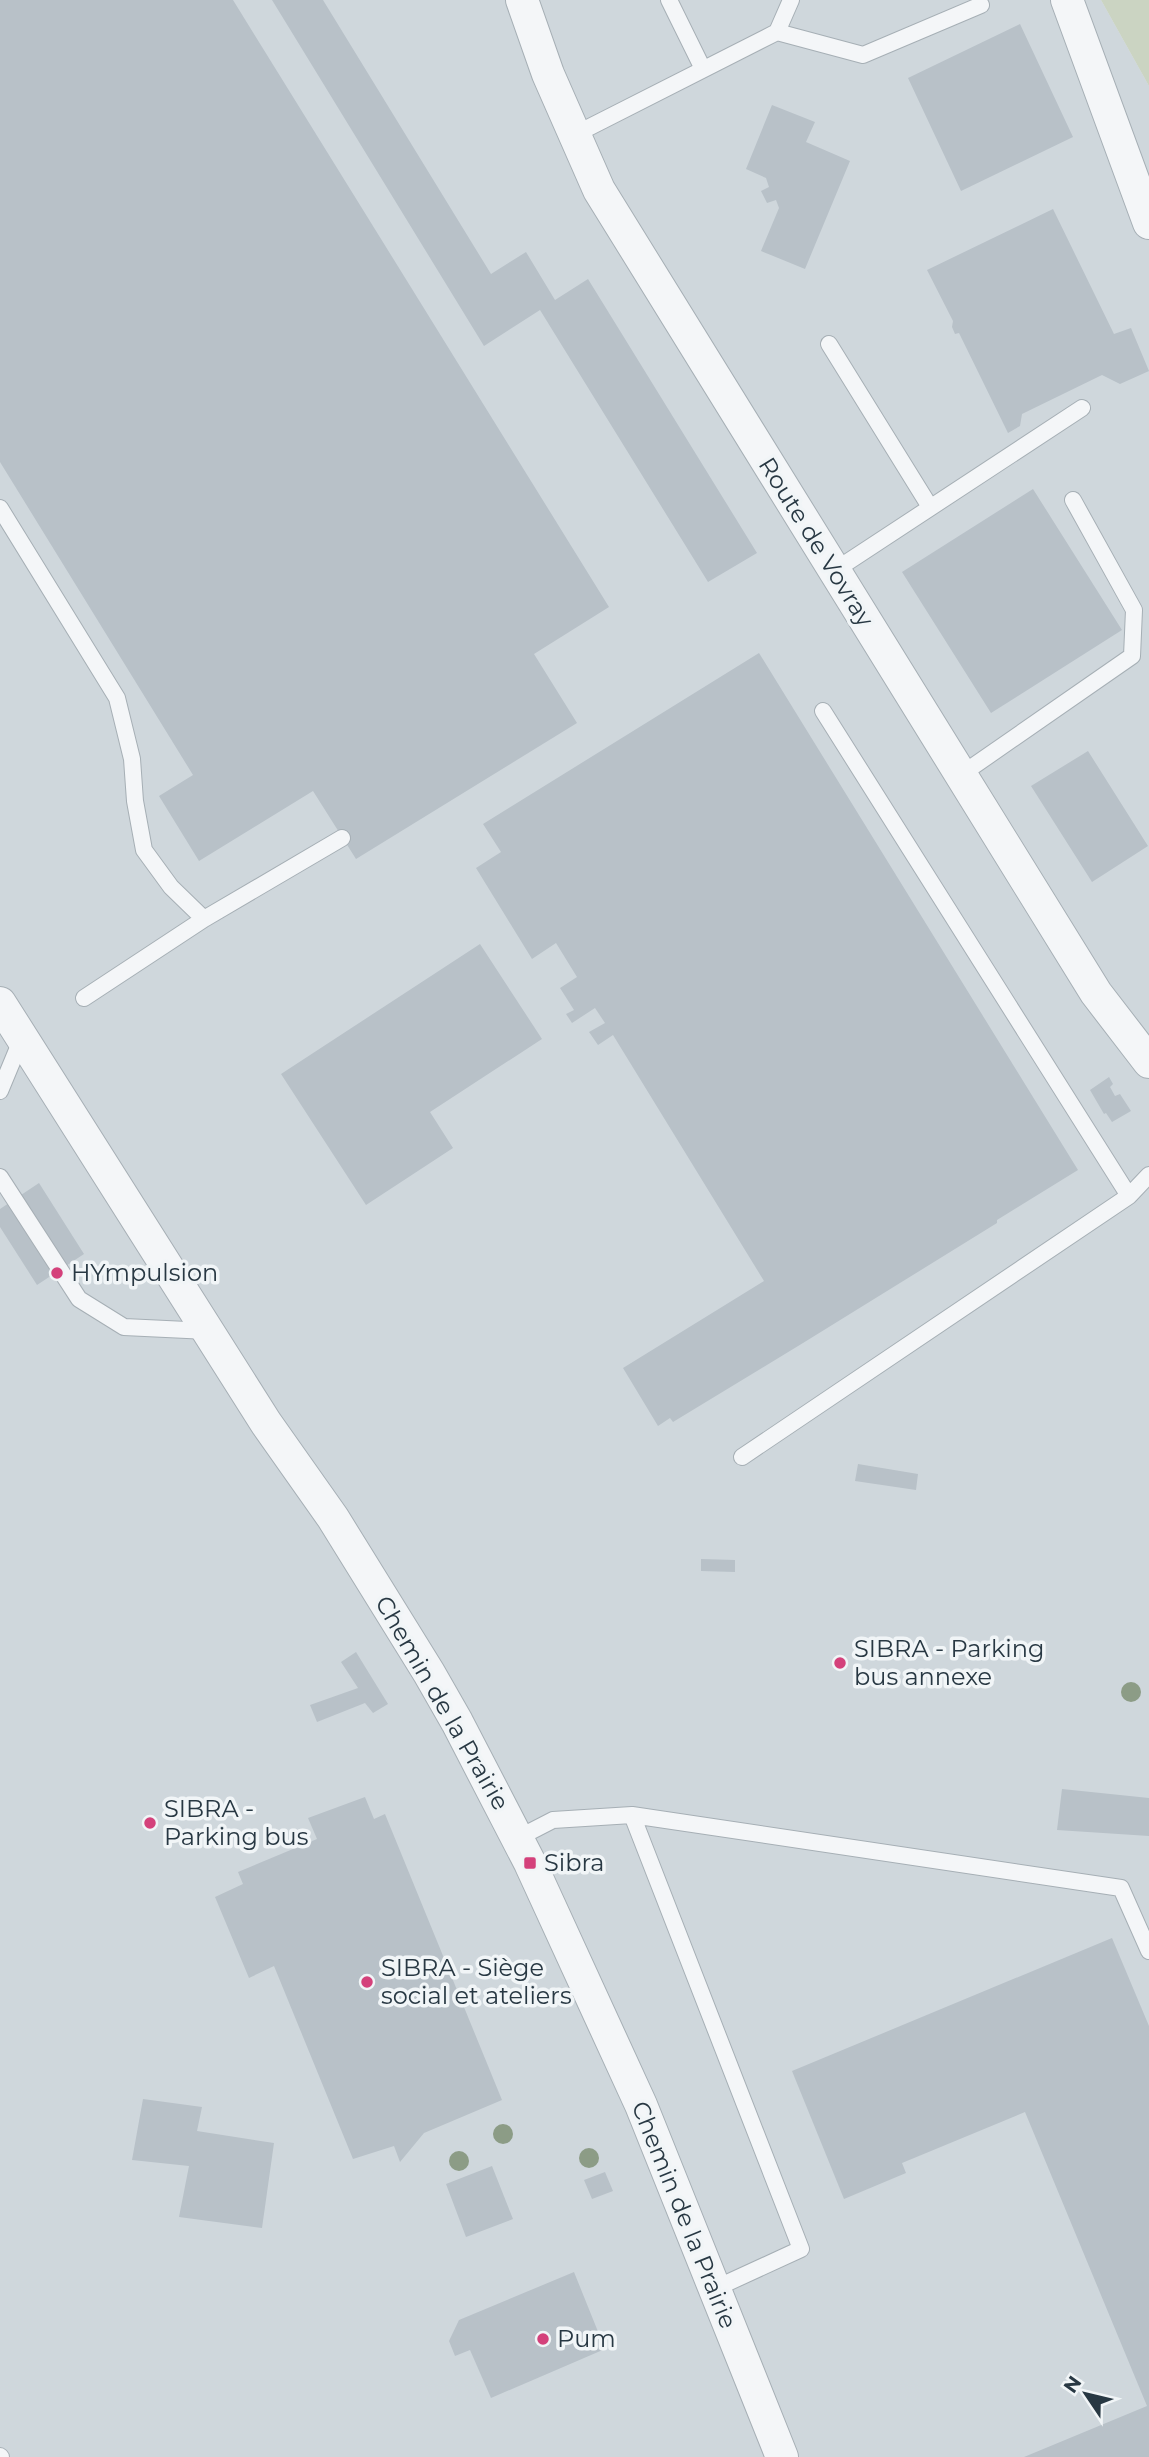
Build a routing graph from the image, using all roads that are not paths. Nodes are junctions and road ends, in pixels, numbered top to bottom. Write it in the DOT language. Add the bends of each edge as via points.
graph roads {
  1 [pos="522,0"];
  2 [pos="669,0"];
  3 [pos="791,0"];
  4 [pos="1067,0"];
  5 [pos="981,5"];
  6 [pos="777,32"];
  7 [pos="703,69"];
  8 [pos="575,135"];
  9 [pos="1149,223"];
  10 [pos="829,344"];
  11 [pos="1082,408"];
  12 [pos="1073,500"];
  13 [pos="0,508"];
  14 [pos="930,508"];
  15 [pos="834,572"];
  16 [pos="823,711"];
  17 [pos="962,774"];
  18 [pos="342,838"];
  19 [pos="204,919"];
  20 [pos="84,998"];
  21 [pos="0,1003"];
  22 [pos="22,1038"];
  23 [pos="1149,1060"];
  24 [pos="0,1091"];
  25 [pos="1149,1175"];
  26 [pos="0,1177"];
  27 [pos="1129,1196"];
  28 [pos="208,1331"];
  29 [pos="742,1457"];
  30 [pos="632,1815"];
  31 [pos="518,1838"];
  32 [pos="1149,1951"];
  33 [pos="714,2289"];
  34 [pos="782,2457"];
  1 -- 8 [label="street, Route de Vovray"];
  2 -- 7 [label="lane"];
  3 -- 6 [label="lane"];
  4 -- 9 [label="street"];
  5 -- 6 [label="lane" via="863,55"];
  6 -- 7 [label="lane"];
  7 -- 8 [label="lane"];
  8 -- 15 [label="street, Route de Vovray" via="606,201"];
  10 -- 14 [label="lane"];
  11 -- 14 [label="lane"];
  12 -- 17 [label="lane" via="1133,610 1132,656"];
  13 -- 19 [label="lane" via="117,698 132,759 144,850 171,887"];
  14 -- 15 [label="lane"];
  15 -- 17 [label="street, Route de Vovray"];
  16 -- 27 [label="lane"];
  17 -- 23 [label="street, Route de Vovray" via="1096,993"];
  18 -- 19 [label="lane"];
  19 -- 20 [label="lane"];
  21 -- 22 [label="street, Chemin de la Prairie"];
  22 -- 24 [label="lane"];
  22 -- 28 [label="street, Chemin de la Prairie"];
  25 -- 27 [label="lane"];
  26 -- 28 [label="lane" via="79,1299 124,1327"];
  27 -- 29 [label="lane"];
  28 -- 31 [label="street, Chemin de la Prairie" via="429,1672"];
  30 -- 31 [label="lane" via="553,1820"];
  30 -- 32 [label="lane" via="1121,1888"];
  30 -- 33 [label="lane" via="801,2249"];
  31 -- 33 [label="street, Chemin de la Prairie" via="641,2105"];
  33 -- 34 [label="street, Chemin de la Prairie"];
}
